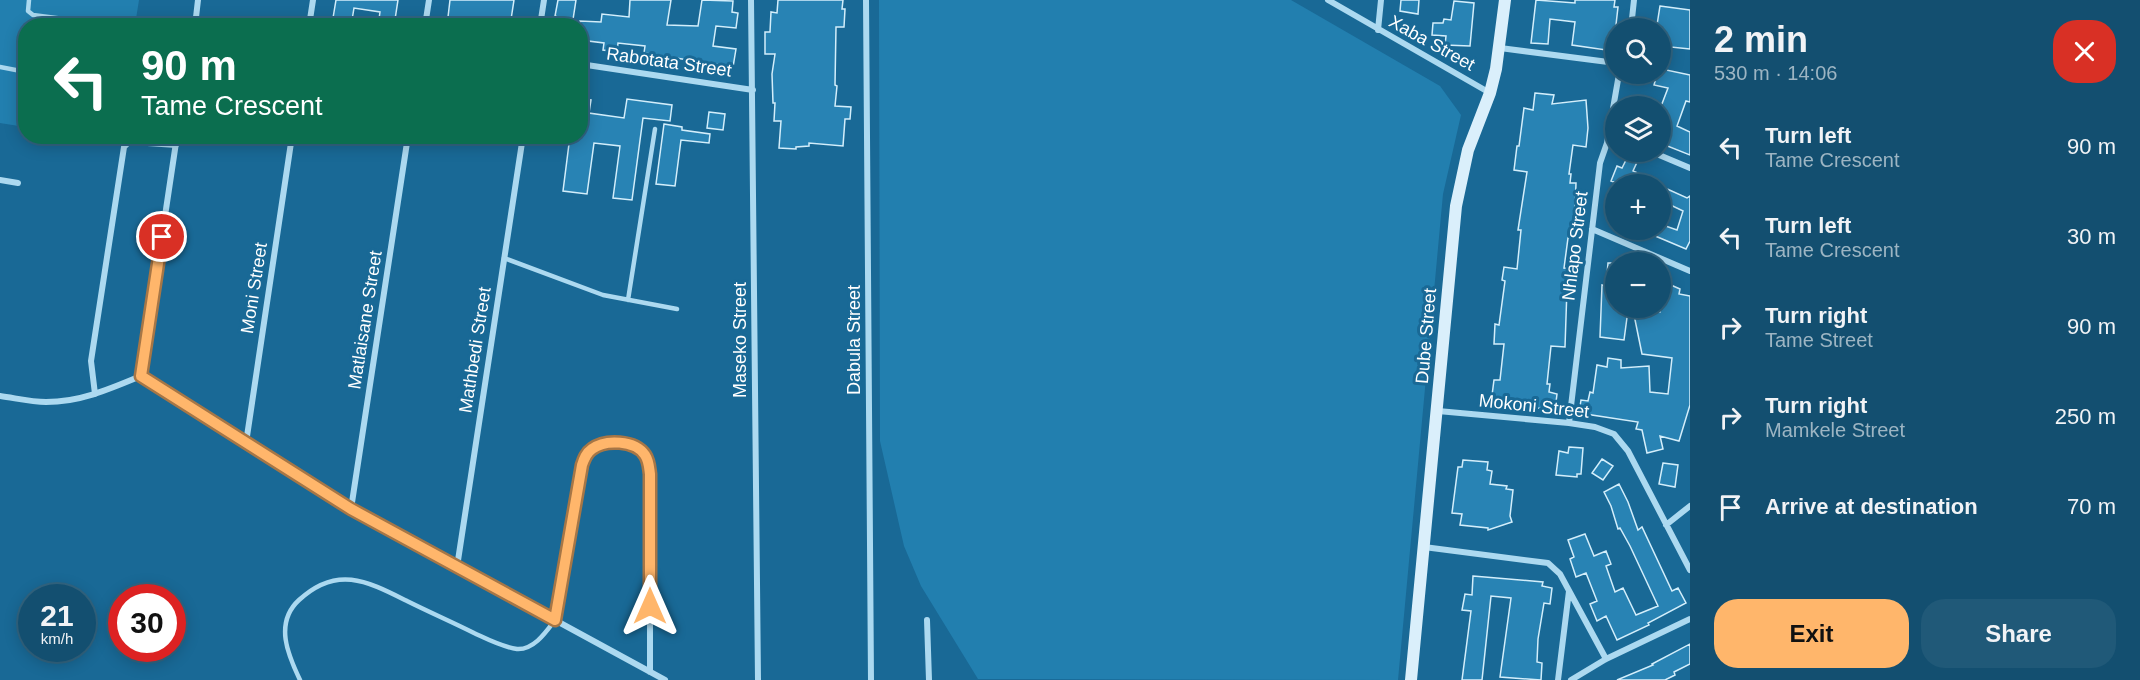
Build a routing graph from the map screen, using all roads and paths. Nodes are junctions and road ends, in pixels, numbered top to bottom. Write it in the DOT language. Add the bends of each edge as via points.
graph roads {
  1 [pos="29,0"];
  2 [pos="198,0"];
  3 [pos="313,0"];
  4 [pos="429,0"];
  5 [pos="544,0"];
  6 [pos="751,0"];
  7 [pos="866,0"];
  8 [pos="1328,0"];
  9 [pos="1381,0"];
  10 [pos="1504,0"];
  11 [pos="1634,0"];
  12 [pos="56,18"];
  13 [pos="196,18"];
  14 [pos="310,18"];
  15 [pos="426,18"];
  16 [pos="541,18"];
  17 [pos="1632,18"];
  18 [pos="1378,30"];
  19 [pos="1500,48"];
  20 [pos="1605,62"];
  21 [pos="588,65"];
  22 [pos="0,68"];
  23 [pos="18,71"];
  24 [pos="753,90"];
  25 [pos="1490,93"];
  26 [pos="655,129"];
  27 [pos="127,144"];
  28 [pos="162,144"];
  29 [pos="291,144"];
  30 [pos="407,144"];
  31 [pos="522,144"];
  32 [pos="176,145"];
  33 [pos="1605,146"];
  34 [pos="1671,160"];
  35 [pos="1690,168"];
  36 [pos="0,180"];
  37 [pos="18,183"];
  38 [pos="1592,229"];
  39 [pos="504,258"];
  40 [pos="1690,271"];
  41 [pos="628,300"];
  42 [pos="677,309"];
  43 [pos="141,376"];
  44 [pos="95,394"];
  45 [pos="0,396"];
  46 [pos="1438,411"];
  47 [pos="1569,423"];
  48 [pos="246,443"];
  49 [pos="1690,506"];
  50 [pos="351,509"];
  51 [pos="1666,525"];
  52 [pos="1424,546"];
  53 [pos="457,567"];
  54 [pos="1690,570"];
  55 [pos="1569,591"];
  56 [pos="1690,619"];
  57 [pos="555,620"];
  58 [pos="927,620"];
  59 [pos="1606,659"];
  60 [pos="651,672"];
  61 [pos="300,680"];
  62 [pos="665,680"];
  63 [pos="758,680"];
  64 [pos="872,680"];
  65 [pos="929,680"];
  66 [pos="1411,680"];
  67 [pos="1558,680"];
  68 [pos="1571,680"];
  1 -- 12 [label="lane" via="28,11 33,15"];
  2 -- 13 [label="street"];
  3 -- 14 [label="street"];
  4 -- 15 [label="street"];
  5 -- 16 [label="street"];
  6 -- 24 [label="street, Maseko Street"];
  7 -- 64 [label="street, Dabula Street"];
  8 -- 18 [label="street, Xaba Street"];
  9 -- 18 [label="street"];
  10 -- 19 [label="street, Dube Street"];
  11 -- 17 [label="street"];
  18 -- 25 [label="street, Xaba Street"];
  19 -- 20 [label="street"];
  19 -- 25 [label="street, Dube Street"];
  21 -- 24 [label="street, Rabotata Street"];
  22 -- 23 [label="lane"];
  24 -- 63 [label="street, Maseko Street"];
  25 -- 46 [label="street, Dube Street" via="1461,177 1451,247"];
  26 -- 41 [label="lane"];
  27 -- 44 [label="street" via="91,362"];
  28 -- 32 [label="street"];
  29 -- 48 [label="street, Moni Street"];
  30 -- 50 [label="street, Matlaisane Street"];
  31 -- 39 [label="street, Mathbedi Street"];
  32 -- 43 [label="street"];
  33 -- 38 [label="street, Nhlapo Street"];
  34 -- 35 [label="street"];
  36 -- 37 [label="street"];
  38 -- 40 [label="street"];
  38 -- 47 [label="street, Nhlapo Street"];
  39 -- 41 [label="lane" via="603,295"];
  39 -- 53 [label="street, Mathbedi Street"];
  41 -- 42 [label="lane"];
  43 -- 44 [label="street"];
  43 -- 48 [label="street"];
  44 -- 45 [label="street" via="58,402"];
  46 -- 47 [label="street, Mokoni Street"];
  46 -- 52 [label="street, Dube Street"];
  47 -- 51 [label="street, Mokoni Street" via="1606,430 1620,439"];
  48 -- 50 [label="street"];
  49 -- 51 [label="street"];
  50 -- 53 [label="street"];
  51 -- 54 [label="street, Mokoni Street"];
  52 -- 55 [label="street" via="1548,563"];
  52 -- 66 [label="street, Dube Street"];
  53 -- 57 [label="street"];
  55 -- 59 [label="street"];
  55 -- 67 [label="street"];
  56 -- 59 [label="street"];
  57 -- 60 [label="street"];
  57 -- 60 [label="street" via="586,455 604,444 636,447 646,456 650,474"];
  57 -- 61 [label="lane" via="536,643 515,649 376,585 355,579 330,581 304,595 287,616 285,644"];
  58 -- 65 [label="street"];
  59 -- 68 [label="street"];
  60 -- 62 [label="street"];
}
